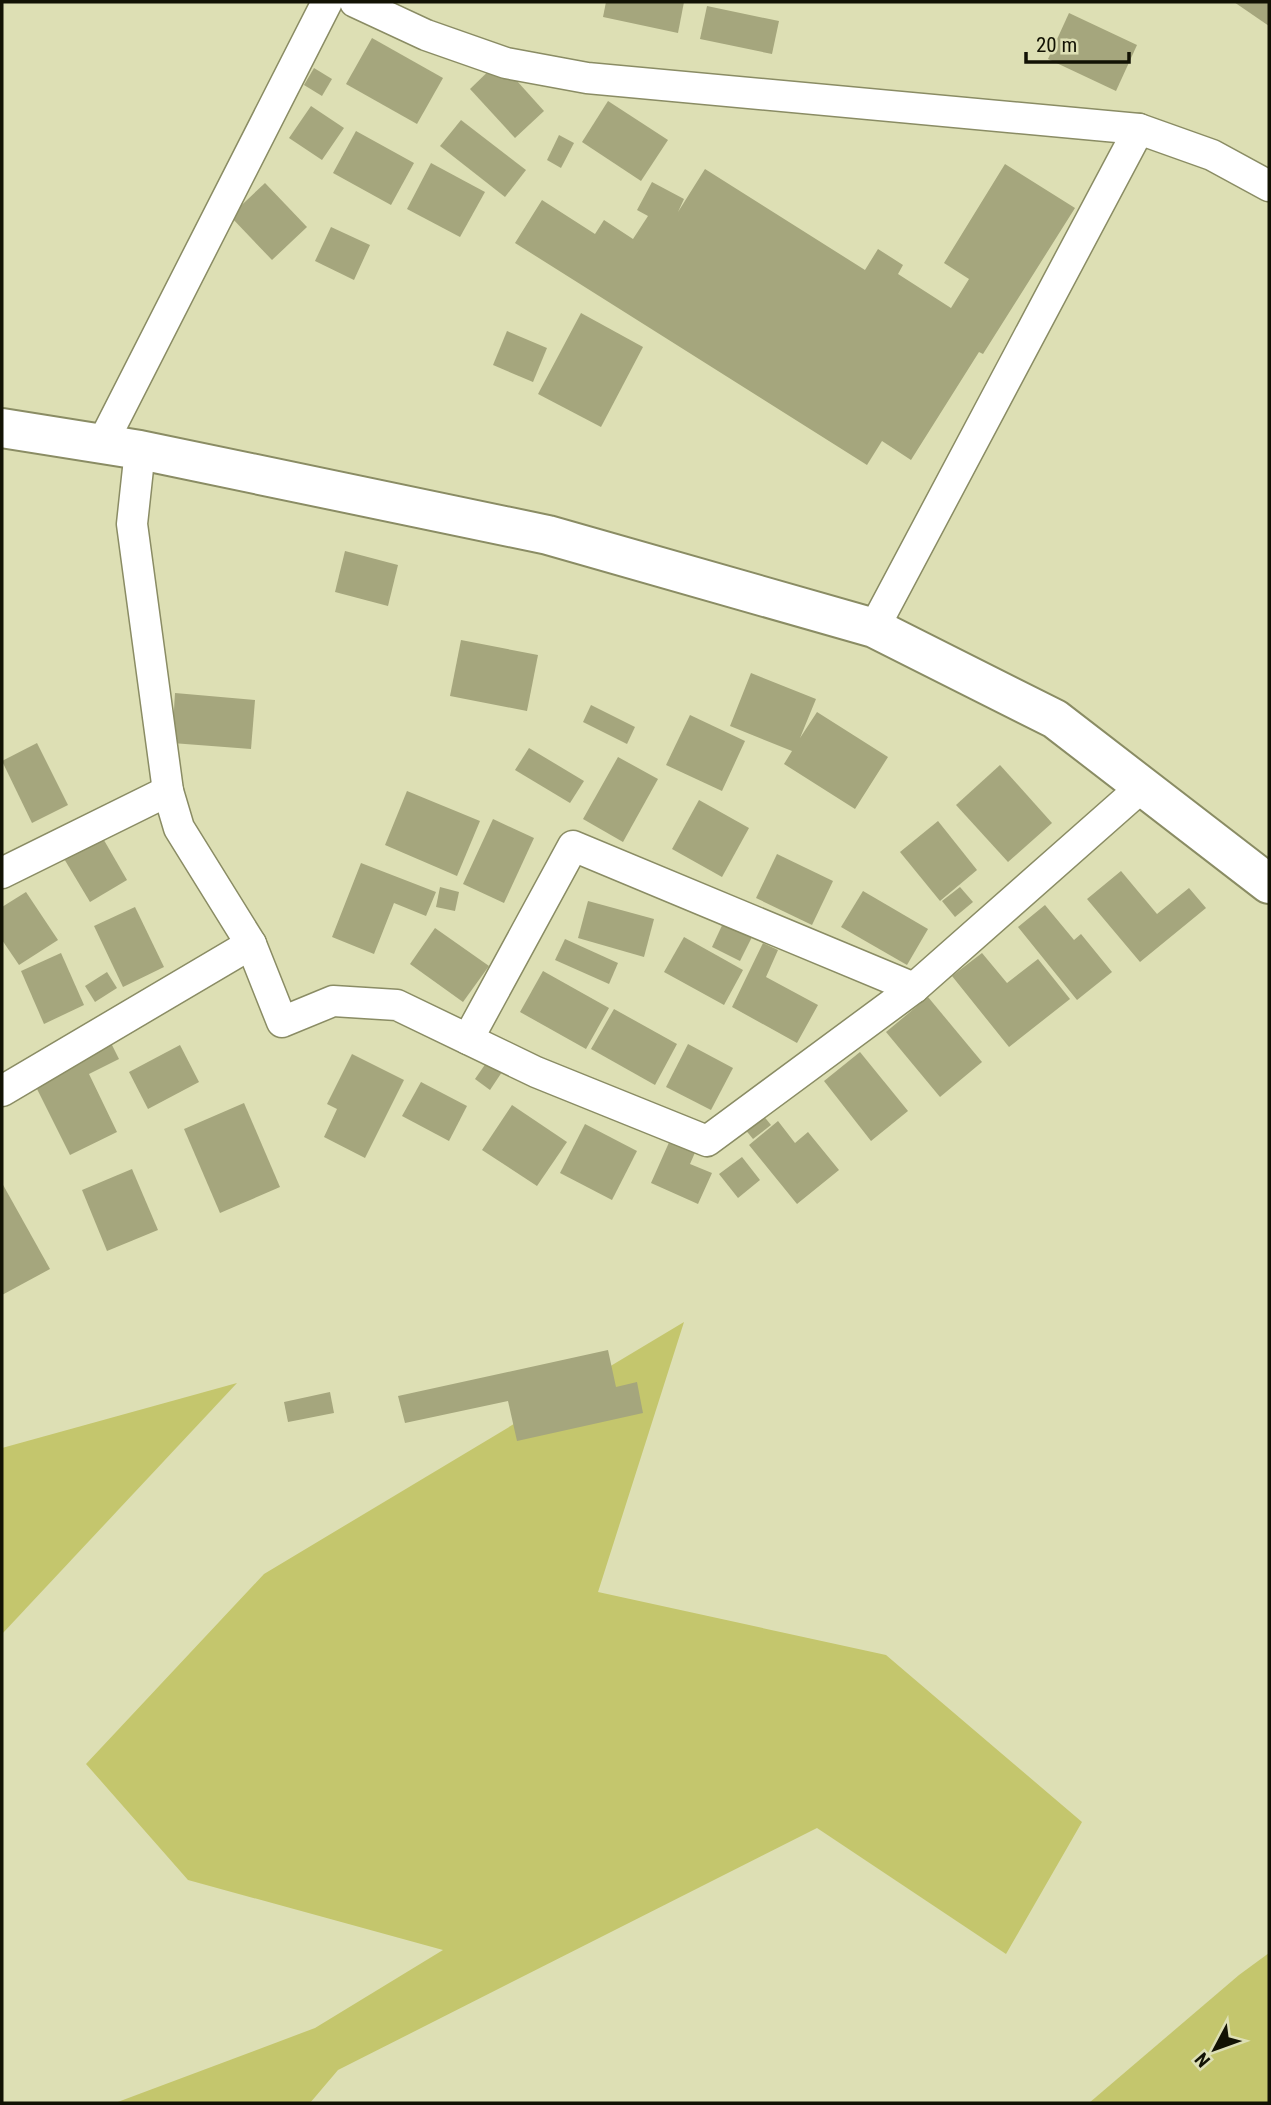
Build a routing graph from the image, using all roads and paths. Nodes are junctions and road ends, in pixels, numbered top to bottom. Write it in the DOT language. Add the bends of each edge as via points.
graph roads {
  1 [pos="327,2"];
  2 [pos="355,2"];
  3 [pos="1139,130"];
  4 [pos="1269,186"];
  5 [pos="2,428"];
  6 [pos="101,446"];
  7 [pos="139,450"];
  8 [pos="874,628"];
  9 [pos="1144,785"];
  10 [pos="168,791"];
  11 [pos="2,873"];
  12 [pos="1269,884"];
  13 [pos="251,944"];
  14 [pos="914,988"];
  15 [pos="468,1039"];
  16 [pos="2,1091"];
  1 -- 6 [label="street"];
  2 -- 3 [label="street" via="426,35 506,63 587,78"];
  3 -- 4 [label="street" via="1212,155"];
  3 -- 8 [label="street"];
  5 -- 6 [label="street"];
  6 -- 7 [label="street"];
  7 -- 8 [label="street" via="548,535"];
  7 -- 10 [label="street" via="132,524"];
  8 -- 9 [label="street" via="1055,719"];
  9 -- 12 [label="street"];
  9 -- 14 [label="street"];
  10 -- 11 [label="street"];
  10 -- 13 [label="street" via="179,828"];
  13 -- 15 [label="street" via="282,1022 333,1001 397,1005"];
  13 -- 16 [label="street"];
  14 -- 15 [label="street" via="706,1141 536,1072"];
  14 -- 15 [label="street" via="573,846"];
}
